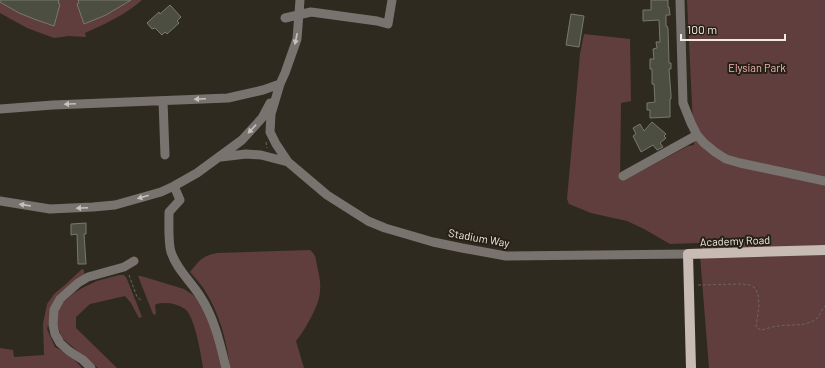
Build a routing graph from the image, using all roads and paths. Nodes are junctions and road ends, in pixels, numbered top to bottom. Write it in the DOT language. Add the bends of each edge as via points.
graph roads {
  1 [pos="300,0"];
  2 [pos="392,0"];
  3 [pos="680,0"];
  4 [pos="299,15"];
  5 [pos="285,18"];
  6 [pos="280,84"];
  7 [pos="163,101"];
  8 [pos="0,109"];
  9 [pos="697,135"];
  10 [pos="165,155"];
  11 [pos="220,157"];
  12 [pos="288,162"];
  13 [pos="623,176"];
  14 [pos="825,181"];
  15 [pos="174,186"];
  16 [pos="0,201"];
  17 [pos="825,250"];
  18 [pos="688,254"];
  19 [pos="134,261"];
  20 [pos="128,274"];
  21 [pos="689,285"];
  22 [pos="141,300"];
  23 [pos="825,306"];
  24 [pos="91,368"];
  25 [pos="226,368"];
  26 [pos="691,368"];
  1 -- 4 [label="street"];
  2 -- 4 [label="street" via="388,24 311,12"];
  3 -- 9 [label="street" via="683,103"];
  4 -- 5 [label="street"];
  4 -- 6 [label="street, one-way" via="297,39"];
  6 -- 7 [label="street, one-way" via="228,98"];
  6 -- 11 [label="street, one-way" via="262,118 242,140"];
  6 -- 12 [label="street, Stadium Way" via="271,114 270,132"];
  7 -- 8 [label="street, one-way"];
  7 -- 10 [label="street"];
  9 -- 13 [label="street"];
  9 -- 14 [label="street" via="726,159"];
  11 -- 12 [label="street, Stadium Way" via="261,155"];
  11 -- 15 [label="street"];
  12 -- 18 [label="street, Stadium Way" via="327,195 368,221 433,242 506,256"];
  15 -- 16 [label="street, one-way" via="115,205 50,210"];
  15 -- 25 [label="street" via="180,200 169,212 171,251 177,266 206,306 215,326"];
  17 -- 18 [label="main road, Academy Road"];
  18 -- 21 [label="main road, Academy Road"];
  19 -- 24 [label="street" via="78,283 60,299 54,310 53,325 60,343"];
  20 -- 22 [label="path" via="137,297"];
  21 -- 23 [label="path" via="741,284 755,288 759,306 756,327 761,330 778,326 804,325 815,320"];
  21 -- 26 [label="main road, Academy Road"];
}
